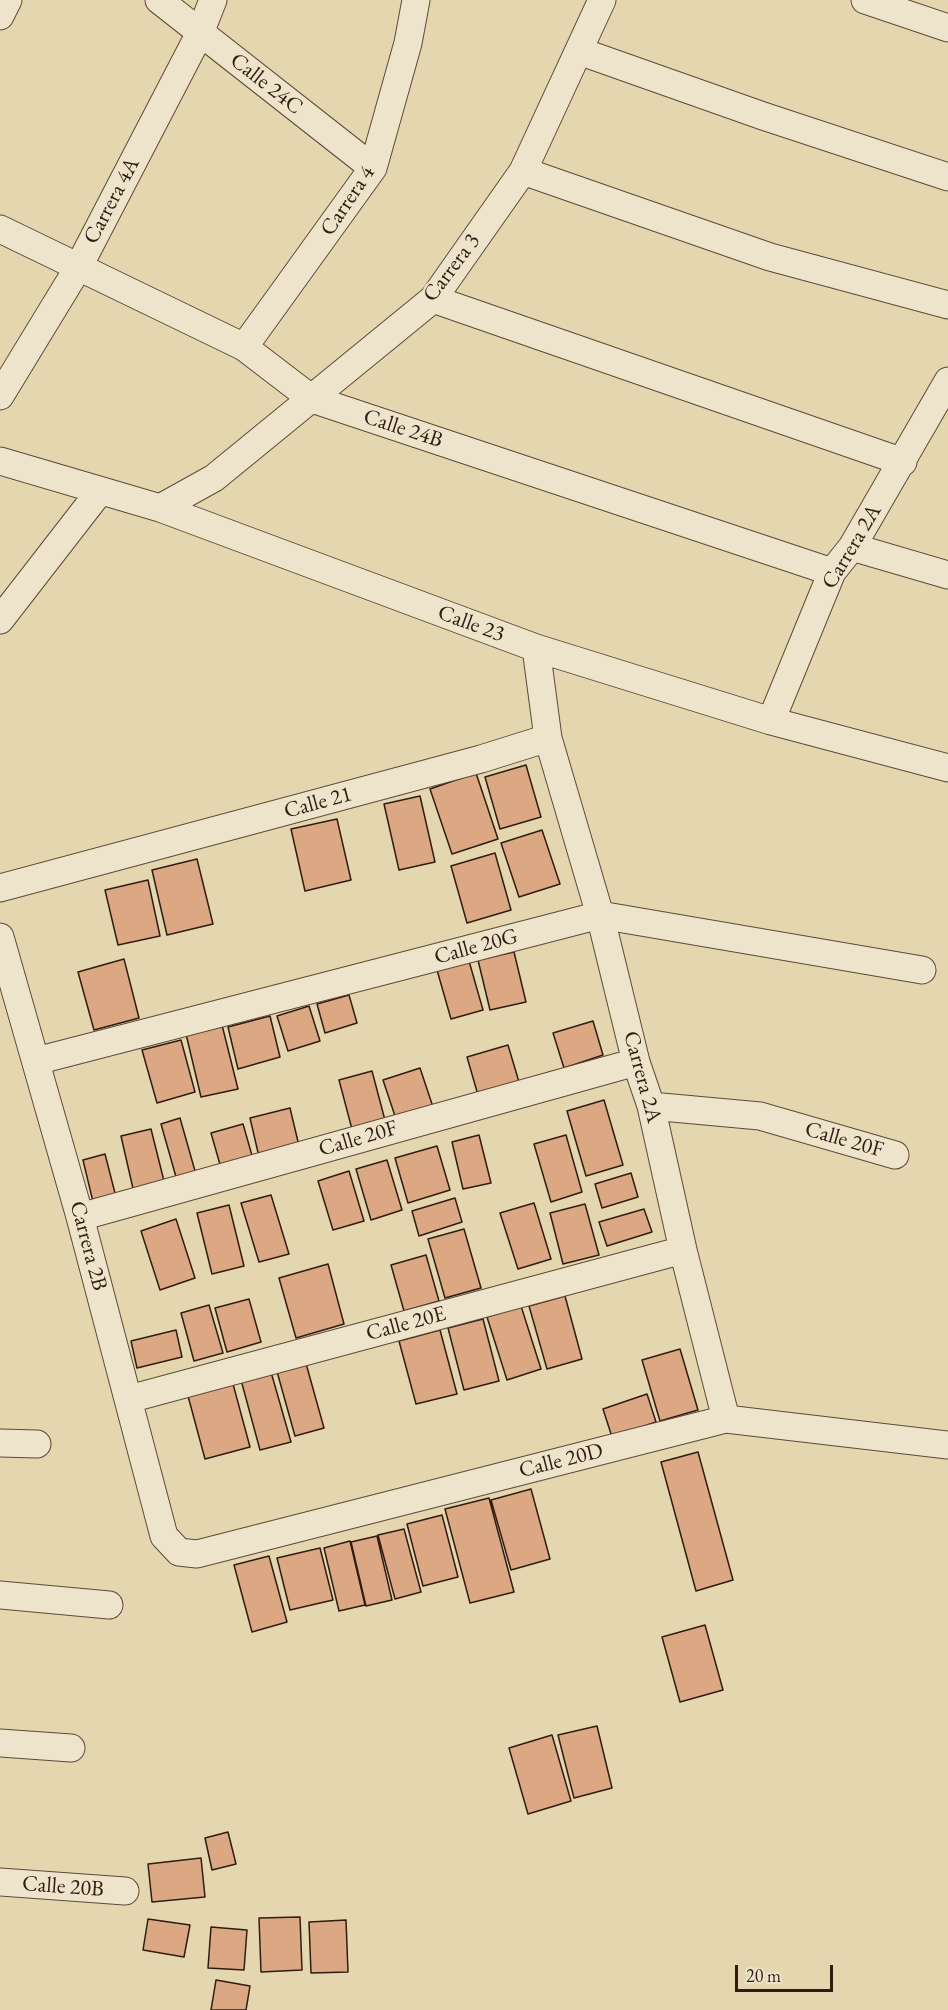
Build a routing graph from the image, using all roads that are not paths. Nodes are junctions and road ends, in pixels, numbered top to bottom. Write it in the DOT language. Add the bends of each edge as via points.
graph roads {
  1 [pos="8,0"];
  2 [pos="159,0"];
  3 [pos="213,0"];
  4 [pos="416,0"];
  5 [pos="602,0"];
  6 [pos="865,0"];
  7 [pos="0,16"];
  8 [pos="948,28"];
  9 [pos="200,33"];
  10 [pos="579,51"];
  11 [pos="373,168"];
  12 [pos="524,171"];
  13 [pos="948,177"];
  14 [pos="0,229"];
  15 [pos="78,268"];
  16 [pos="433,299"];
  17 [pos="948,305"];
  18 [pos="244,347"];
  19 [pos="948,381"];
  20 [pos="0,396"];
  21 [pos="312,399"];
  22 [pos="0,461"];
  23 [pos="903,462"];
  24 [pos="100,491"];
  25 [pos="160,508"];
  26 [pos="852,547"];
  27 [pos="832,573"];
  28 [pos="948,575"];
  29 [pos="0,620"];
  30 [pos="536,648"];
  31 [pos="771,721"];
  32 [pos="548,738"];
  33 [pos="948,768"];
  34 [pos="0,888"];
  35 [pos="600,915"];
  36 [pos="0,937"];
  37 [pos="922,969"];
  38 [pos="36,1061"];
  39 [pos="636,1062"];
  40 [pos="651,1106"];
  41 [pos="895,1155"];
  42 [pos="80,1217"];
  43 [pos="683,1250"];
  44 [pos="129,1399"];
  45 [pos="726,1419"];
  46 [pos="0,1443"];
  47 [pos="37,1444"];
  48 [pos="948,1445"];
  49 [pos="179,1552"];
  50 [pos="0,1595"];
  51 [pos="109,1605"];
  52 [pos="0,1743"];
  53 [pos="71,1748"];
  54 [pos="0,1882"];
  55 [pos="125,1891"];
  1 -- 7 [label="street"];
  2 -- 9 [label="street, Calle 24C"];
  3 -- 9 [label="street, Carrera 4A"];
  4 -- 11 [label="street, Carrera 4"];
  5 -- 10 [label="street, Carrera 3"];
  6 -- 8 [label="street"];
  9 -- 11 [label="street, Calle 24C"];
  9 -- 15 [label="street, Carrera 4A"];
  10 -- 12 [label="street, Carrera 3"];
  10 -- 13 [label="street"];
  11 -- 18 [label="street, Carrera 4"];
  12 -- 16 [label="street, Carrera 3"];
  12 -- 17 [label="street" via="770,256"];
  14 -- 15 [label="street, Calle 24B"];
  15 -- 18 [label="street, Calle 24B"];
  15 -- 20 [label="street, Carrera 4A"];
  16 -- 21 [label="street, Carrera 3"];
  16 -- 23 [label="street"];
  18 -- 21 [label="street, Calle 24B"];
  19 -- 23 [label="street, Carrera 2A"];
  21 -- 25 [label="street, Carrera 3" via="214,478"];
  21 -- 27 [label="street, Calle 24B"];
  22 -- 24 [label="street, Calle 23"];
  23 -- 26 [label="street, Carrera 2A"];
  24 -- 25 [label="street, Calle 23"];
  24 -- 29 [label="street"];
  25 -- 30 [label="street, Calle 23"];
  26 -- 27 [label="street, Carrera 2A"];
  26 -- 28 [label="street"];
  27 -- 31 [label="street, Carrera 2A"];
  30 -- 31 [label="street, Calle 23"];
  30 -- 32 [label="street"];
  31 -- 33 [label="street, Calle 23"];
  32 -- 34 [label="street, Calle 21"];
  32 -- 35 [label="street, Carrera 2A"];
  35 -- 37 [label="street, Calle 20G"];
  35 -- 38 [label="street, Calle 20G"];
  35 -- 39 [label="street, Carrera 2A"];
  36 -- 38 [label="street, Carrera 2B"];
  38 -- 42 [label="street, Carrera 2B"];
  39 -- 40 [label="street, Carrera 2A"];
  39 -- 42 [label="street, Calle 20F"];
  40 -- 41 [label="street, Calle 20F" via="760,1116"];
  40 -- 43 [label="street, Carrera 2A"];
  42 -- 44 [label="street, Carrera 2B"];
  43 -- 44 [label="street, Calle 20E"];
  43 -- 45 [label="street, Carrera 2A"];
  44 -- 49 [label="street, Carrera 2B" via="164,1536"];
  45 -- 48 [label="street, Calle 20D"];
  45 -- 49 [label="street, Calle 20D" via="196,1554"];
  46 -- 47 [label="street"];
  50 -- 51 [label="street"];
  52 -- 53 [label="street"];
  54 -- 55 [label="street, Calle 20B"];
}
